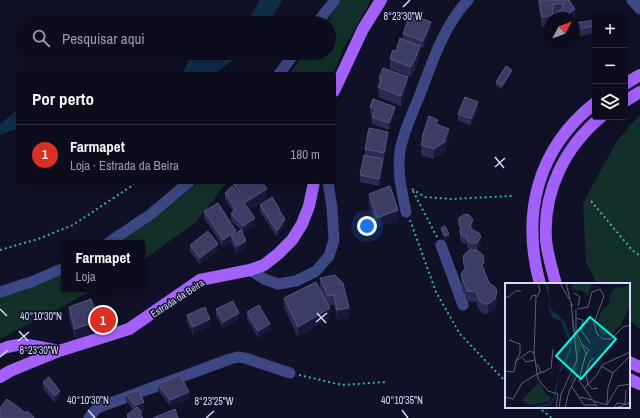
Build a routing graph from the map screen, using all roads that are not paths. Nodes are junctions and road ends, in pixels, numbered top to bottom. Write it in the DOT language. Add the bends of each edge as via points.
graph roads {
  1 [pos="334,0"];
  2 [pos="382,0"];
  3 [pos="468,0"];
  4 [pos="632,0"];
  5 [pos="640,9"];
  6 [pos="322,16"];
  7 [pos="290,60"];
  8 [pos="281,72"];
  9 [pos="640,75"];
  10 [pos="628,82"];
  11 [pos="336,87"];
  12 [pos="640,92"];
  13 [pos="628,99"];
  14 [pos="592,106"];
  15 [pos="598,120"];
  16 [pos="186,184"];
  17 [pos="314,184"];
  18 [pos="328,184"];
  19 [pos="406,212"];
  20 [pos="112,240"];
  21 [pos="441,245"];
  22 [pos="61,269"];
  23 [pos="250,270"];
  24 [pos="540,283"];
  25 [pos="556,283"];
  26 [pos="0,292"];
  27 [pos="463,305"];
  28 [pos="30,344"];
  29 [pos="0,350"];
  30 [pos="59,352"];
  31 [pos="630,362"];
  32 [pos="23,367"];
  33 [pos="640,367"];
  34 [pos="290,373"];
  35 [pos="0,377"];
  36 [pos="630,379"];
  37 [pos="640,384"];
  38 [pos="89,418"];
  1 -- 6 [label="street"];
  2 -- 11 [label="main road" via="363,29"];
  3 -- 19 [label="street" via="444,34 405,133 400,151 399,178"];
  4 -- 5 [label="street"];
  7 -- 8 [label="street"];
  9 -- 10 [label="main road"];
  12 -- 13 [label="main road"];
  14 -- 24 [label="main road" via="564,135 544,169 537,188 533,205 532,241"];
  15 -- 25 [label="main road" via="573,146 558,171 550,198 546,239"];
  16 -- 20 [label="street" via="151,214"];
  17 -- 23 [label="main road, Estrada da Beira" via="309,206 292,240 264,265"];
  18 -- 23 [label="street" via="334,240 329,256 316,271 296,281 278,284"];
  21 -- 27 [label="street"];
  22 -- 26 [label="street"];
  23 -- 30 [label="main road, Estrada da Beira" via="200,280 129,329"];
  28 -- 29 [label="main road"];
  28 -- 30 [label="main road"];
  28 -- 32 [label="main road" via="29,355"];
  30 -- 32 [label="main road, Estrada da Beira"];
  31 -- 33 [label="main road"];
  32 -- 35 [label="main road, Estrada da Beira"];
  34 -- 38 [label="street" via="245,358 230,359 96,408"];
  36 -- 37 [label="main road"];
}
